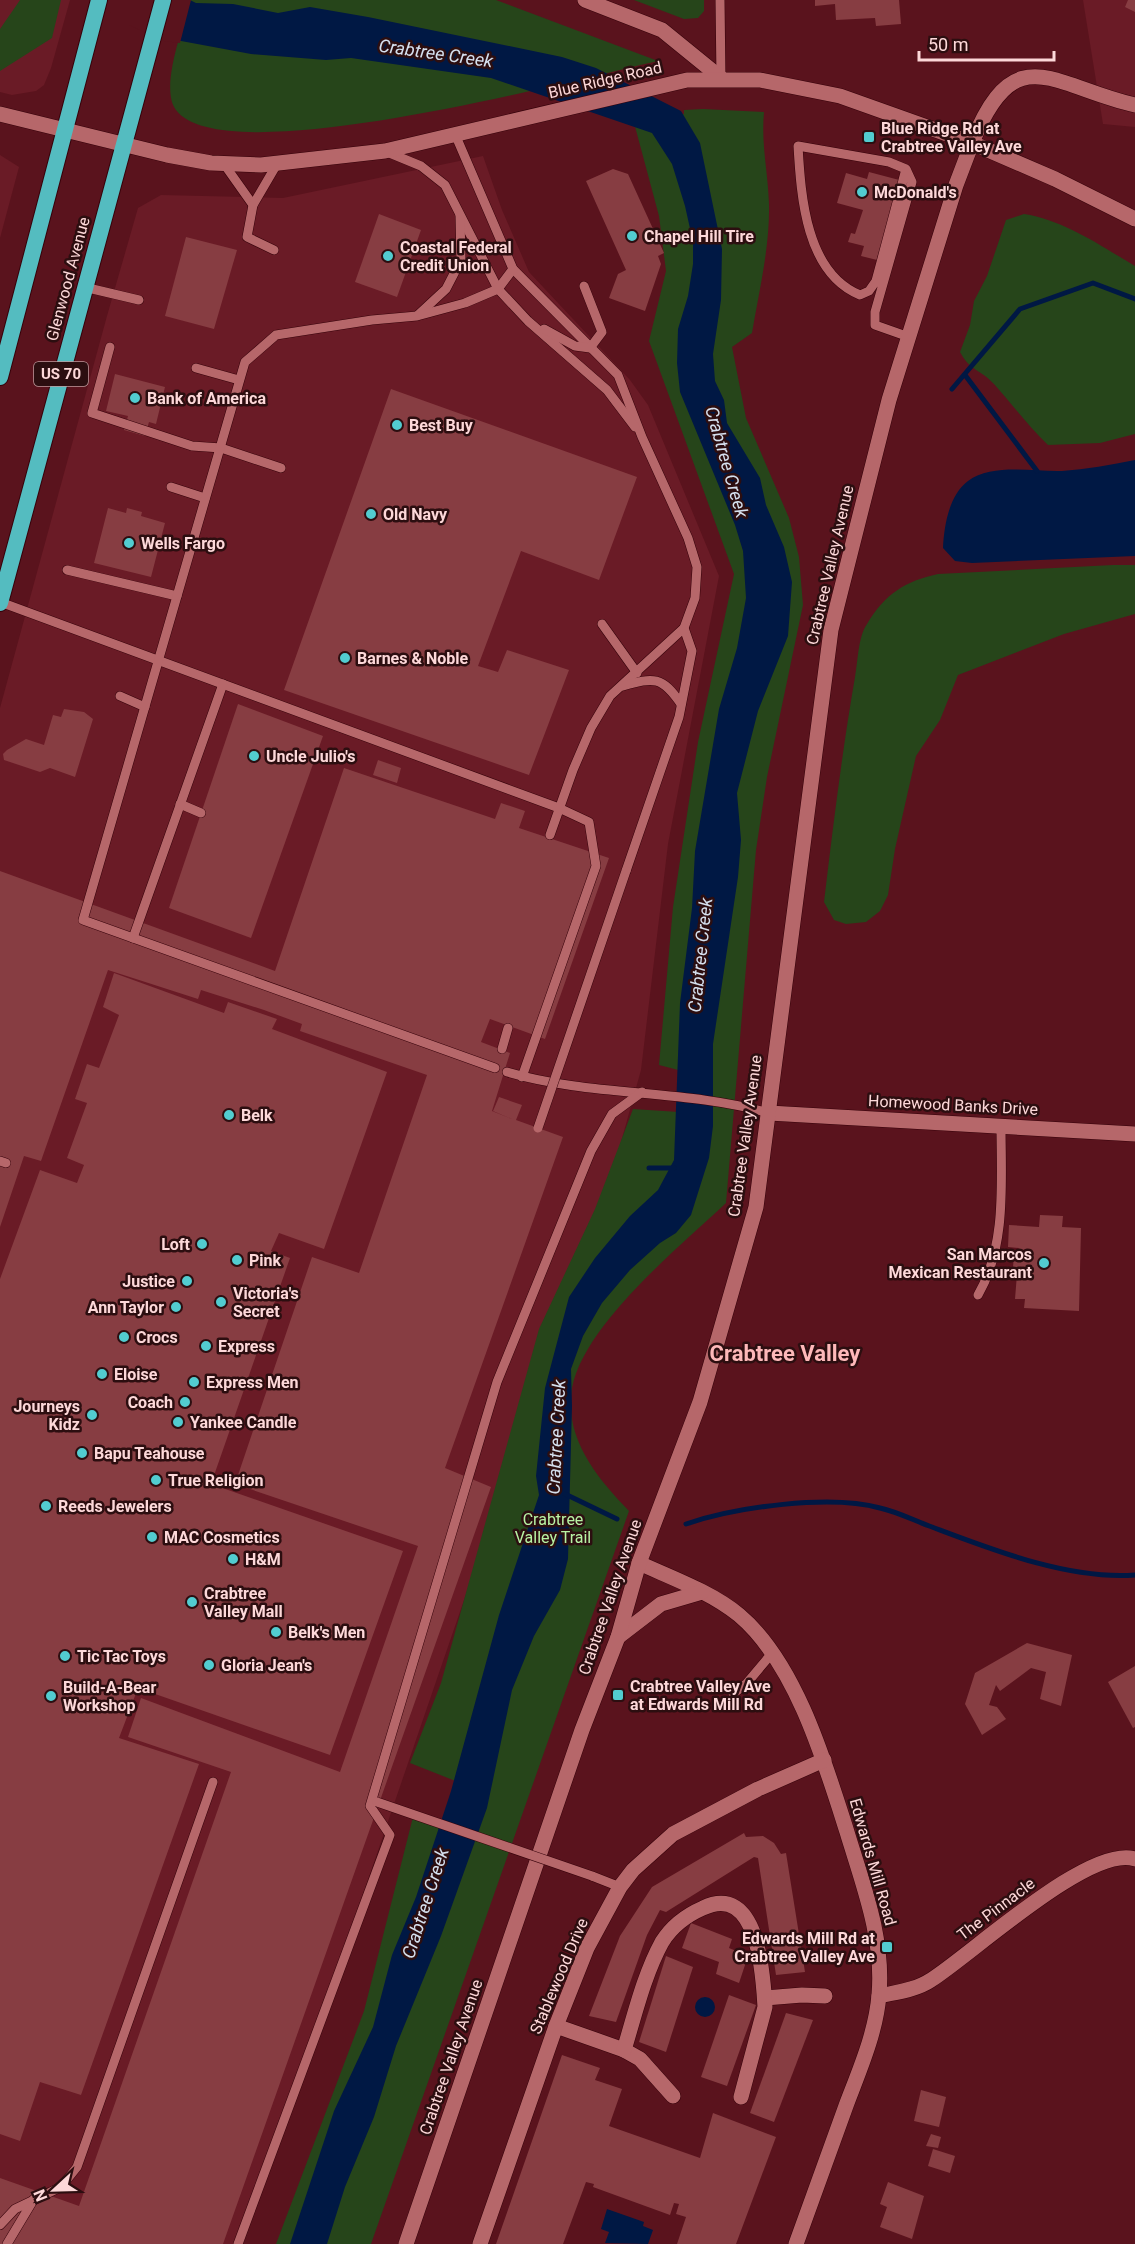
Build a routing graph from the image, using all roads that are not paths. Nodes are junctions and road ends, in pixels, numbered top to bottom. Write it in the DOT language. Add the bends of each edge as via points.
graph roads {
  1 [pos="99,0"];
  2 [pos="163,0"];
  3 [pos="585,0"];
  4 [pos="720,0"];
  5 [pos="721,78"];
  6 [pos="1135,105"];
  7 [pos="0,114"];
  8 [pos="65,132"];
  9 [pos="455,134"];
  10 [pos="972,143"];
  11 [pos="122,145"];
  12 [pos="385,152"];
  13 [pos="224,164"];
  14 [pos="277,164"];
  15 [pos="906,169"];
  16 [pos="252,205"];
  17 [pos="460,214"];
  18 [pos="1135,219"];
  19 [pos="274,250"];
  20 [pos="513,269"];
  21 [pos="584,286"];
  22 [pos="84,287"];
  23 [pos="498,289"];
  24 [pos="139,300"];
  25 [pos="417,316"];
  26 [pos="528,321"];
  27 [pos="909,337"];
  28 [pos="110,347"];
  29 [pos="590,348"];
  30 [pos="196,368"];
  31 [pos="0,377"];
  32 [pos="239,380"];
  33 [pos="642,436"];
  34 [pos="220,448"];
  35 [pos="281,468"];
  36 [pos="171,488"];
  37 [pos="205,498"];
  38 [pos="67,570"];
  39 [pos="177,596"];
  40 [pos="0,602"];
  41 [pos="602,624"];
  42 [pos="684,627"];
  43 [pos="158,660"];
  44 [pos="637,673"];
  45 [pos="223,684"];
  46 [pos="620,687"];
  47 [pos="120,696"];
  48 [pos="681,704"];
  49 [pos="145,707"];
  50 [pos="180,804"];
  51 [pos="560,808"];
  52 [pos="201,813"];
  53 [pos="550,835"];
  54 [pos="133,938"];
  55 [pos="508,1028"];
  56 [pos="502,1049"];
  57 [pos="495,1068"];
  58 [pos="507,1072"];
  59 [pos="522,1077"];
  60 [pos="642,1092"];
  61 [pos="769,1113"];
  62 [pos="1001,1125"];
  63 [pos="538,1128"];
  64 [pos="1135,1134"];
  65 [pos="978,1295"];
  66 [pos="639,1563"];
  67 [pos="702,1592"];
  68 [pos="618,1637"];
  69 [pos="773,1652"];
  70 [pos="733,1694"];
  71 [pos="824,1760"];
  72 [pos="213,1782"];
  73 [pos="377,1802"];
  74 [pos="1135,1859"];
  75 [pos="620,1887"];
  76 [pos="825,1996"];
  77 [pos="879,1996"];
  78 [pos="765,1998"];
  79 [pos="556,2026"];
  80 [pos="624,2050"];
  81 [pos="673,2096"];
  82 [pos="741,2097"];
  83 [pos="36,2198"];
  84 [pos="0,2225"];
  85 [pos="7,2244"];
  86 [pos="238,2244"];
  87 [pos="405,2244"];
  88 [pos="480,2244"];
  89 [pos="796,2244"];
  1 -- 8 [label="highway"];
  2 -- 11 [label="highway, Glenwood Avenue / US 70"];
  3 -- 5 [label="street" via="662,30"];
  4 -- 5 [label="lane"];
  5 -- 9 [label="street, Blue Ridge Road" via="687,80"];
  5 -- 10 [label="street, Blue Ridge Road" via="760,80 840,96"];
  6 -- 10 [label="street, Crabtree Valley Avenue" via="1035,76 1015,80 987,108"];
  7 -- 8 [label="street, Blue Ridge Road"];
  8 -- 11 [label="street, Blue Ridge Road"];
  8 -- 31 [label="highway"];
  9 -- 12 [label="street, Blue Ridge Road"];
  9 -- 20 [label="lane"];
  10 -- 18 [label="street, Blue Ridge Road"];
  10 -- 27 [label="street, Crabtree Valley Avenue"];
  11 -- 13 [label="street, Blue Ridge Road"];
  11 -- 22 [label="highway, Glenwood Avenue / US 70"];
  12 -- 14 [label="street, Blue Ridge Road"];
  12 -- 17 [label="lane" via="428,170 444,185"];
  13 -- 14 [label="street, Blue Ridge Road"];
  13 -- 16 [label="lane"];
  14 -- 16 [label="lane"];
  15 -- 15 [label="lane" via="889,162 798,146 813,244 826,269 844,288 860,295 876,281"];
  15 -- 27 [label="lane" via="912,182 874,325"];
  16 -- 19 [label="lane" via="247,237"];
  17 -- 23 [label="lane"];
  17 -- 25 [label="lane" via="461,260 446,289"];
  20 -- 23 [label="lane"];
  20 -- 29 [label="lane"];
  21 -- 29 [label="lane" via="602,332"];
  22 -- 24 [label="lane"];
  22 -- 40 [label="highway, Glenwood Avenue / US 70"];
  23 -- 25 [label="lane"];
  23 -- 26 [label="lane"];
  25 -- 32 [label="lane" via="276,335 244,362"];
  26 -- 29 [label="lane" via="575,346"];
  26 -- 33 [label="lane" via="607,390"];
  27 -- 61 [label="street, Crabtree Valley Avenue" via="889,400 831,630"];
  28 -- 34 [label="lane" via="92,413 192,446"];
  29 -- 33 [label="lane" via="618,375"];
  30 -- 32 [label="lane"];
  32 -- 34 [label="lane"];
  33 -- 42 [label="lane" via="697,567 695,598"];
  34 -- 35 [label="lane"];
  34 -- 37 [label="lane"];
  36 -- 37 [label="lane"];
  37 -- 39 [label="lane"];
  38 -- 39 [label="lane"];
  39 -- 43 [label="lane"];
  40 -- 43 [label="lane"];
  41 -- 44 [label="lane"];
  42 -- 44 [label="lane"];
  42 -- 48 [label="lane" via="692,651"];
  43 -- 45 [label="lane"];
  43 -- 49 [label="lane"];
  44 -- 46 [label="lane"];
  45 -- 50 [label="lane"];
  45 -- 51 [label="lane"];
  46 -- 48 [label="lane" via="649,679 668,685"];
  46 -- 51 [label="lane" via="591,728"];
  47 -- 49 [label="lane"];
  48 -- 63 [label="lane, bridge"];
  49 -- 54 [label="lane" via="83,920"];
  50 -- 52 [label="lane"];
  50 -- 54 [label="lane"];
  51 -- 53 [label="lane"];
  51 -- 59 [label="lane" via="590,822 596,866"];
  54 -- 57 [label="lane"];
  55 -- 56 [label="lane"];
  58 -- 59 [label="lane"];
  59 -- 60 [label="lane"];
  60 -- 61 [label="lane" via="741,1105"];
  60 -- 86 [label="lane" via="612,1114 591,1151 497,1382 370,1806 390,1835"];
  61 -- 62 [label="street, Homewood Banks Drive"];
  61 -- 66 [label="street, Crabtree Valley Avenue" via="756,1207 700,1402"];
  62 -- 64 [label="street, Homewood Banks Drive"];
  62 -- 65 [label="lane" via="997,1249"];
  66 -- 67 [label="street, Edwards Mill Road"];
  66 -- 68 [label="street, Crabtree Valley Avenue"];
  67 -- 68 [label="street" via="661,1604"];
  67 -- 69 [label="street, Edwards Mill Road" via="739,1614"];
  68 -- 87 [label="street, Crabtree Valley Avenue"];
  69 -- 70 [label="lane"];
  69 -- 71 [label="street, Edwards Mill Road"];
  71 -- 75 [label="street, Stablewood Drive" via="758,1789 673,1834"];
  71 -- 77 [label="street, Edwards Mill Road" via="872,1914 879,1956"];
  72 -- 83 [label="lane" via="77,2167 61,2187"];
  73 -- 75 [label="lane, bridge"];
  74 -- 77 [label="street, The Pinnacle" via="1125,1856 1083,1871 1048,1892 930,1981"];
  75 -- 79 [label="street, Stablewood Drive" via="587,1948"];
  76 -- 78 [label="street"];
  77 -- 89 [label="street, Edwards Mill Road" via="866,2051"];
  78 -- 80 [label="street" via="762,1961 747,1916 730,1904 714,1903 684,1916 663,1941"];
  78 -- 82 [label="street"];
  79 -- 80 [label="street"];
  79 -- 88 [label="street, Stablewood Drive"];
  80 -- 81 [label="street" via="640,2059"];
  83 -- 84 [label="lane" via="15,2209"];
  83 -- 85 [label="lane"];
}
